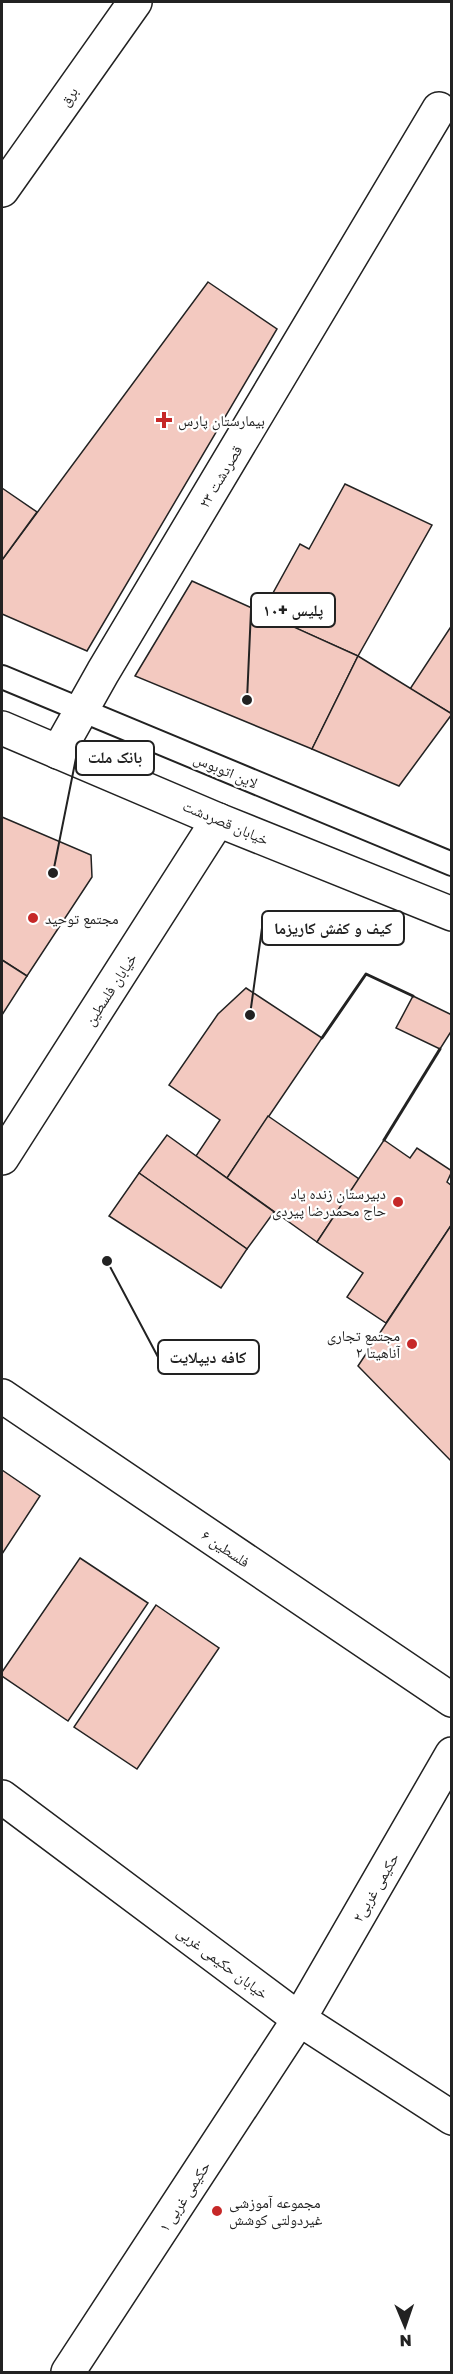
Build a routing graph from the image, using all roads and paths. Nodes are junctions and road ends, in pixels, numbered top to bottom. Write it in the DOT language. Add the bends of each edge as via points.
graph roads {
  1 [pos="135,2"];
  2 [pos="439,109"];
  3 [pos="2,190"];
  4 [pos="2,676"];
  5 [pos="82,710"];
  6 [pos="2,728"];
  7 [pos="58,752"];
  8 [pos="218,820"];
  9 [pos="452,864"];
  10 [pos="452,914"];
  11 [pos="2,1158"];
  12 [pos="2,1396"];
  13 [pos="452,1700"];
  14 [pos="452,1754"];
  15 [pos="2,1797"];
  16 [pos="299,2019"];
  17 [pos="452,2118"];
  18 [pos="68,2373"];
  1 -- 3 [label="street, برق"];
  2 -- 5 [label="street, قصردشت ۲۳"];
  4 -- 5 [label="lane, لاین اتوبوس"];
  5 -- 7 [label="street, قصردشت ۲۳"];
  5 -- 9 [label="lane, لاین اتوبوس"];
  6 -- 7 [label="street, خیابان قصردشت"];
  7 -- 8 [label="street, خیابان قصردشت"];
  8 -- 10 [label="street, خیابان قصردشت"];
  8 -- 11 [label="street, خیابان فلسطین"];
  12 -- 13 [label="street, فلسطین ۶"];
  14 -- 16 [label="street, حکیمی غربی۲"];
  15 -- 16 [label="street, خیابان حکیمی غربی"];
  16 -- 17 [label="street, خیابان حکیمی غربی"];
  16 -- 18 [label="street, حکیمی غربی ۱"];
}
